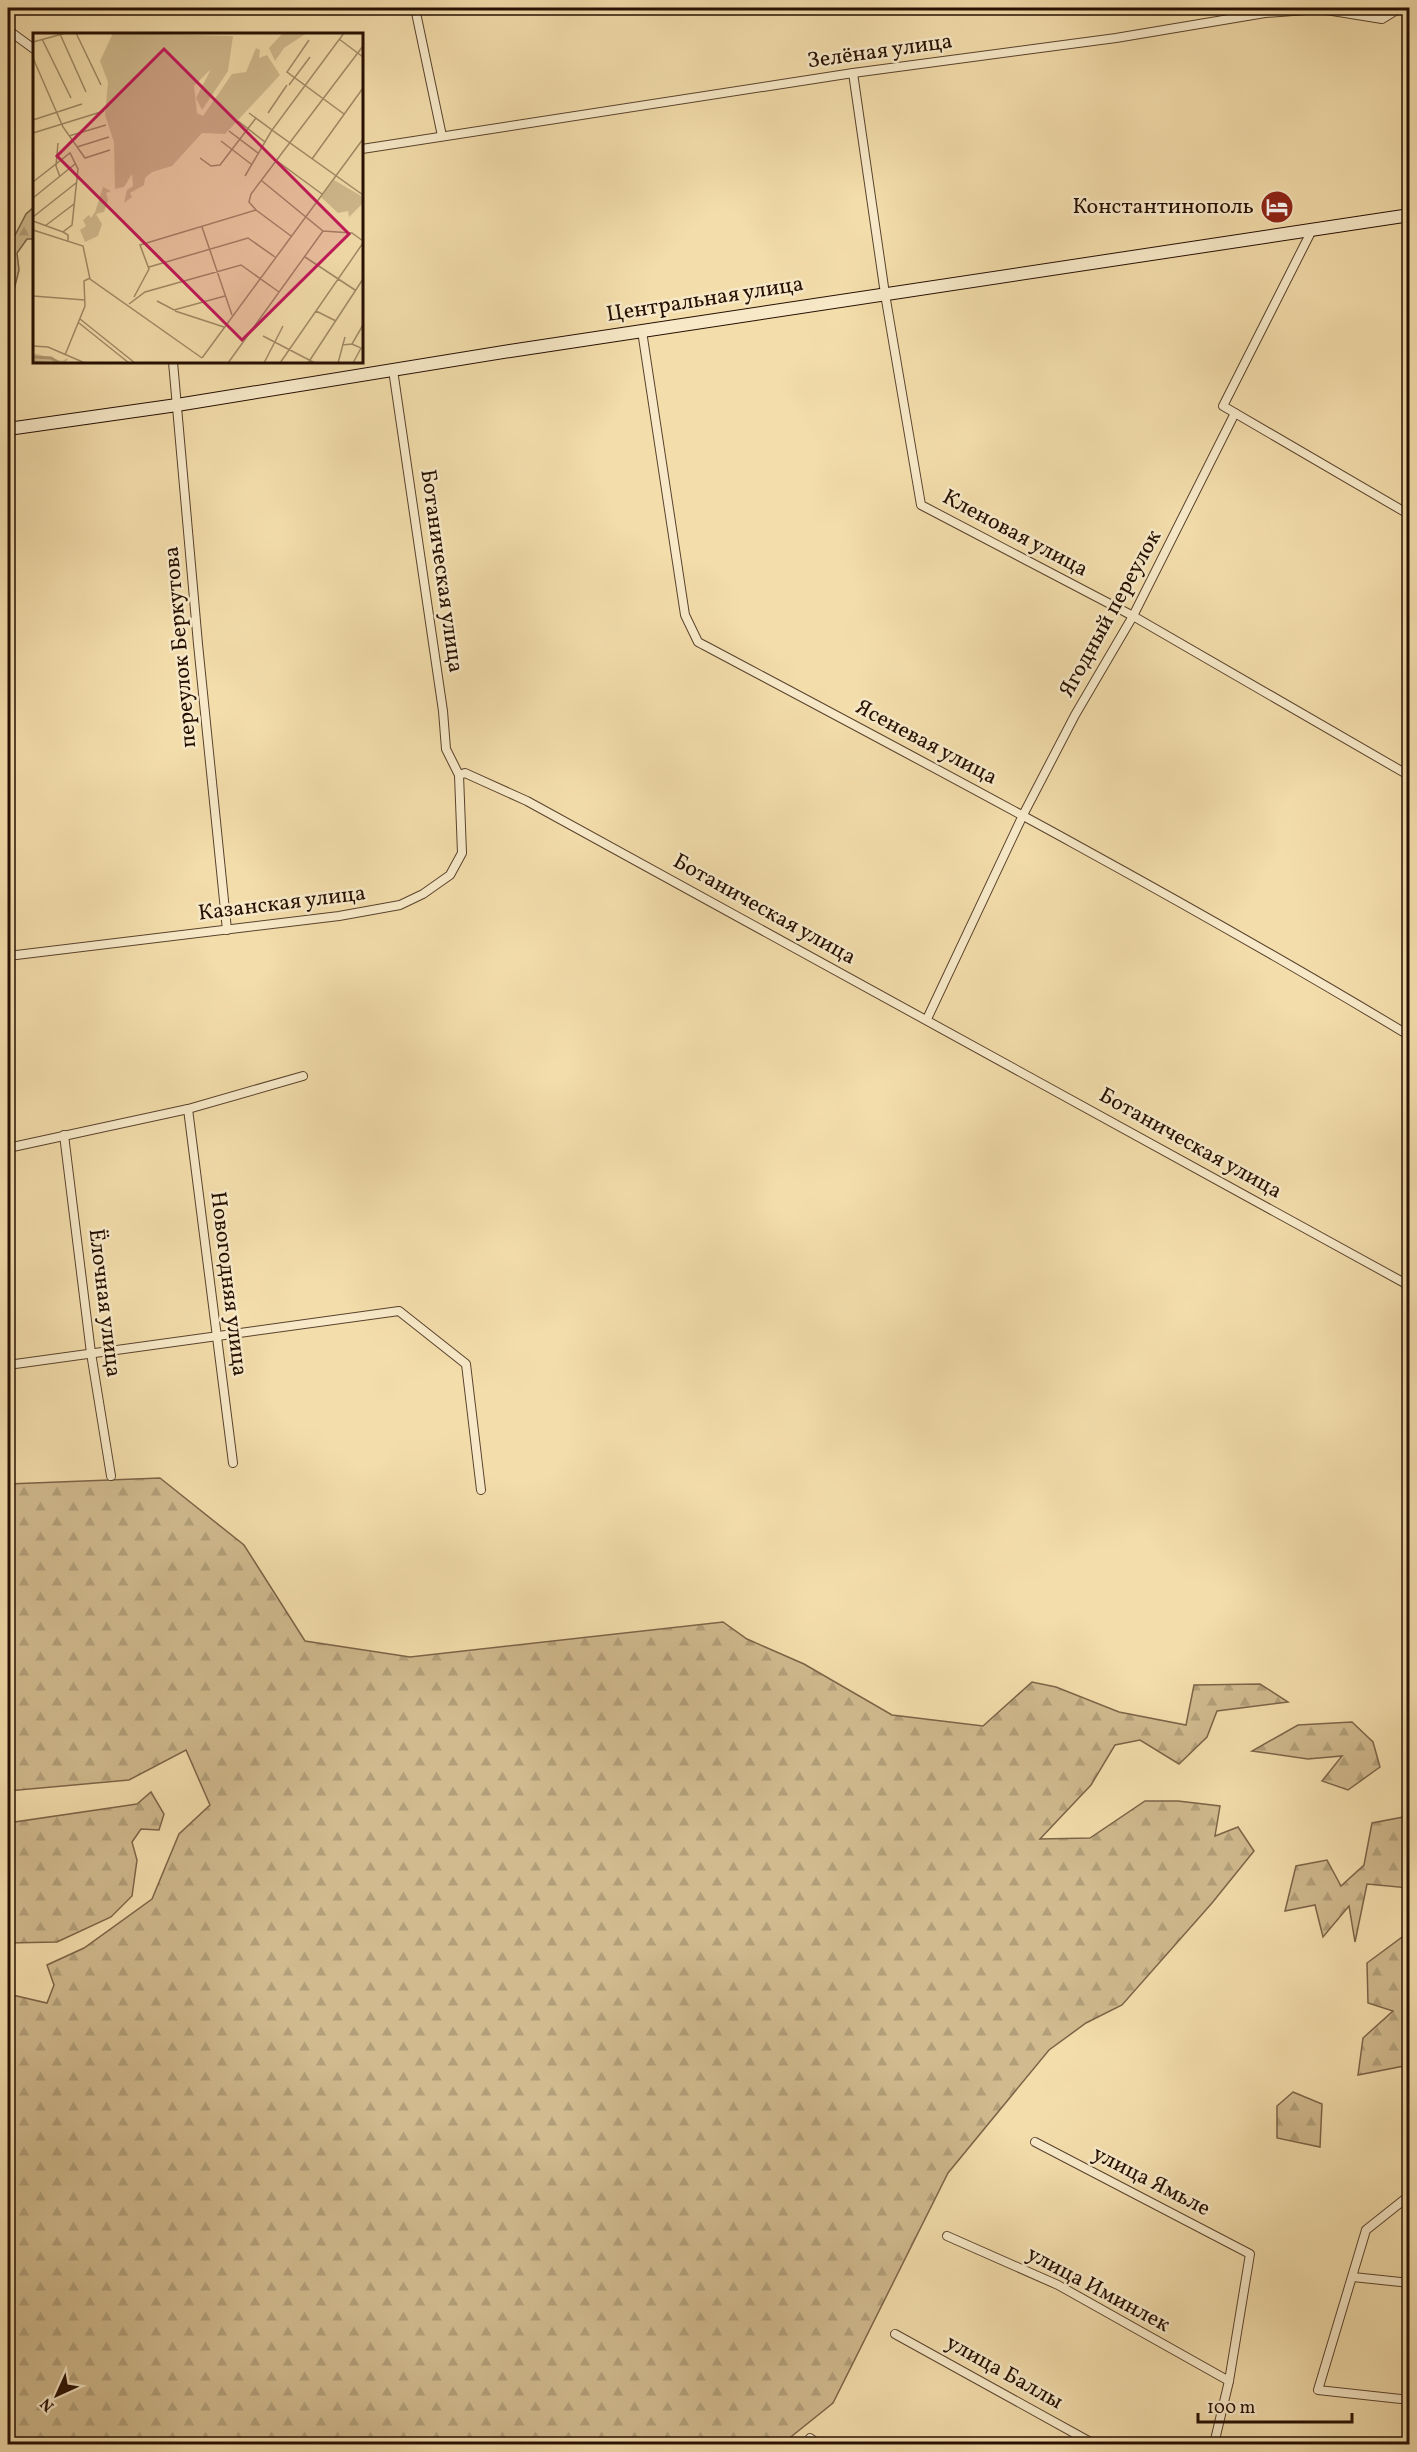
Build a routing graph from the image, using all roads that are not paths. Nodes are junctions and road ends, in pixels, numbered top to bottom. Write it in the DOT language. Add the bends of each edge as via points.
graph roads {
  1 [pos="415,8"];
  2 [pos="1400,8"];
  3 [pos="8,30"];
  4 [pos="33,48"];
  5 [pos="853,73"];
  6 [pos="442,136"];
  7 [pos="363,149"];
  8 [pos="1410,215"];
  9 [pos="1311,232"];
  10 [pos="885,294"];
  11 [pos="642,331"];
  12 [pos="173,363"];
  13 [pos="393,370"];
  14 [pos="177,405"];
  15 [pos="1235,413"];
  16 [pos="8,429"];
  17 [pos="1410,514"];
  18 [pos="1133,616"];
  19 [pos="459,775"];
  20 [pos="1410,776"];
  21 [pos="1023,815"];
  22 [pos="226,930"];
  23 [pos="8,956"];
  24 [pos="927,1019"];
  25 [pos="1410,1036"];
  26 [pos="303,1076"];
  27 [pos="188,1109"];
  28 [pos="64,1135"];
  29 [pos="8,1148"];
  30 [pos="1410,1286"];
  31 [pos="216,1337"];
  32 [pos="91,1353"];
  33 [pos="8,1365"];
  34 [pos="234,1463"];
  35 [pos="111,1476"];
  36 [pos="481,1490"];
  37 [pos="1035,2142"];
  38 [pos="1410,2195"];
  39 [pos="947,2236"];
  40 [pos="1353,2277"];
  41 [pos="1410,2283"];
  42 [pos="896,2334"];
  43 [pos="1229,2380"];
  44 [pos="1410,2400"];
  45 [pos="810,2438"];
  46 [pos="818,2445"];
  47 [pos="1094,2445"];
  48 [pos="1214,2445"];
  1 -- 6 [label="street"];
  2 -- 5 [label="street, Зелёная улица" via="1382,19 1320,9 1265,13 1116,38"];
  3 -- 4 [label="street"];
  5 -- 6 [label="street, Зелёная улица"];
  5 -- 10 [label="street, Кленовая улица"];
  6 -- 7 [label="street, Зелёная улица"];
  8 -- 9 [label="street, Центральная улица"];
  9 -- 10 [label="street, Центральная улица"];
  9 -- 15 [label="street" via="1223,406"];
  10 -- 11 [label="street, Центральная улица"];
  10 -- 18 [label="street, Кленовая улица" via="921,505"];
  11 -- 13 [label="street, Центральная улица"];
  11 -- 21 [label="street, Ясеневая улица" via="685,615 698,642"];
  12 -- 14 [label="street, переулок Беркутова"];
  13 -- 14 [label="street, Центральная улица"];
  13 -- 19 [label="street, Ботаническая улица" via="446,749"];
  14 -- 16 [label="street, Центральная улица"];
  14 -- 22 [label="street, переулок Беркутова"];
  15 -- 17 [label="street"];
  15 -- 18 [label="street, Ягодный переулок"];
  18 -- 20 [label="street, Кленовая улица"];
  18 -- 21 [label="street, Ягодный переулок"];
  19 -- 22 [label="street, Казанская улица" via="462,853 450,875 423,894 385,909"];
  19 -- 24 [label="street, Ботаническая улица" via="465,773 526,801"];
  21 -- 24 [label="street, Ягодный переулок"];
  21 -- 25 [label="street, Ясеневая улица"];
  22 -- 23 [label="street, Казанская улица"];
  24 -- 30 [label="street, Ботаническая улица"];
  26 -- 27 [label="street"];
  27 -- 28 [label="street"];
  27 -- 31 [label="street, Новогодняя улица"];
  28 -- 29 [label="street"];
  28 -- 32 [label="street, Ёлочная улица"];
  31 -- 32 [label="street"];
  31 -- 34 [label="street, Новогодняя улица"];
  31 -- 36 [label="street" via="399,1311 466,1364"];
  32 -- 33 [label="street"];
  32 -- 35 [label="street, Ёлочная улица"];
  37 -- 43 [label="street, улица Ямьле" via="1250,2254"];
  38 -- 40 [label="street" via="1366,2230"];
  39 -- 43 [label="street, улица Иминлек" via="1058,2285"];
  40 -- 41 [label="street"];
  40 -- 44 [label="street" via="1318,2390"];
  42 -- 47 [label="street, улица Баллы"];
  43 -- 48 [label="street"];
  45 -- 46 [label="street"];
}
